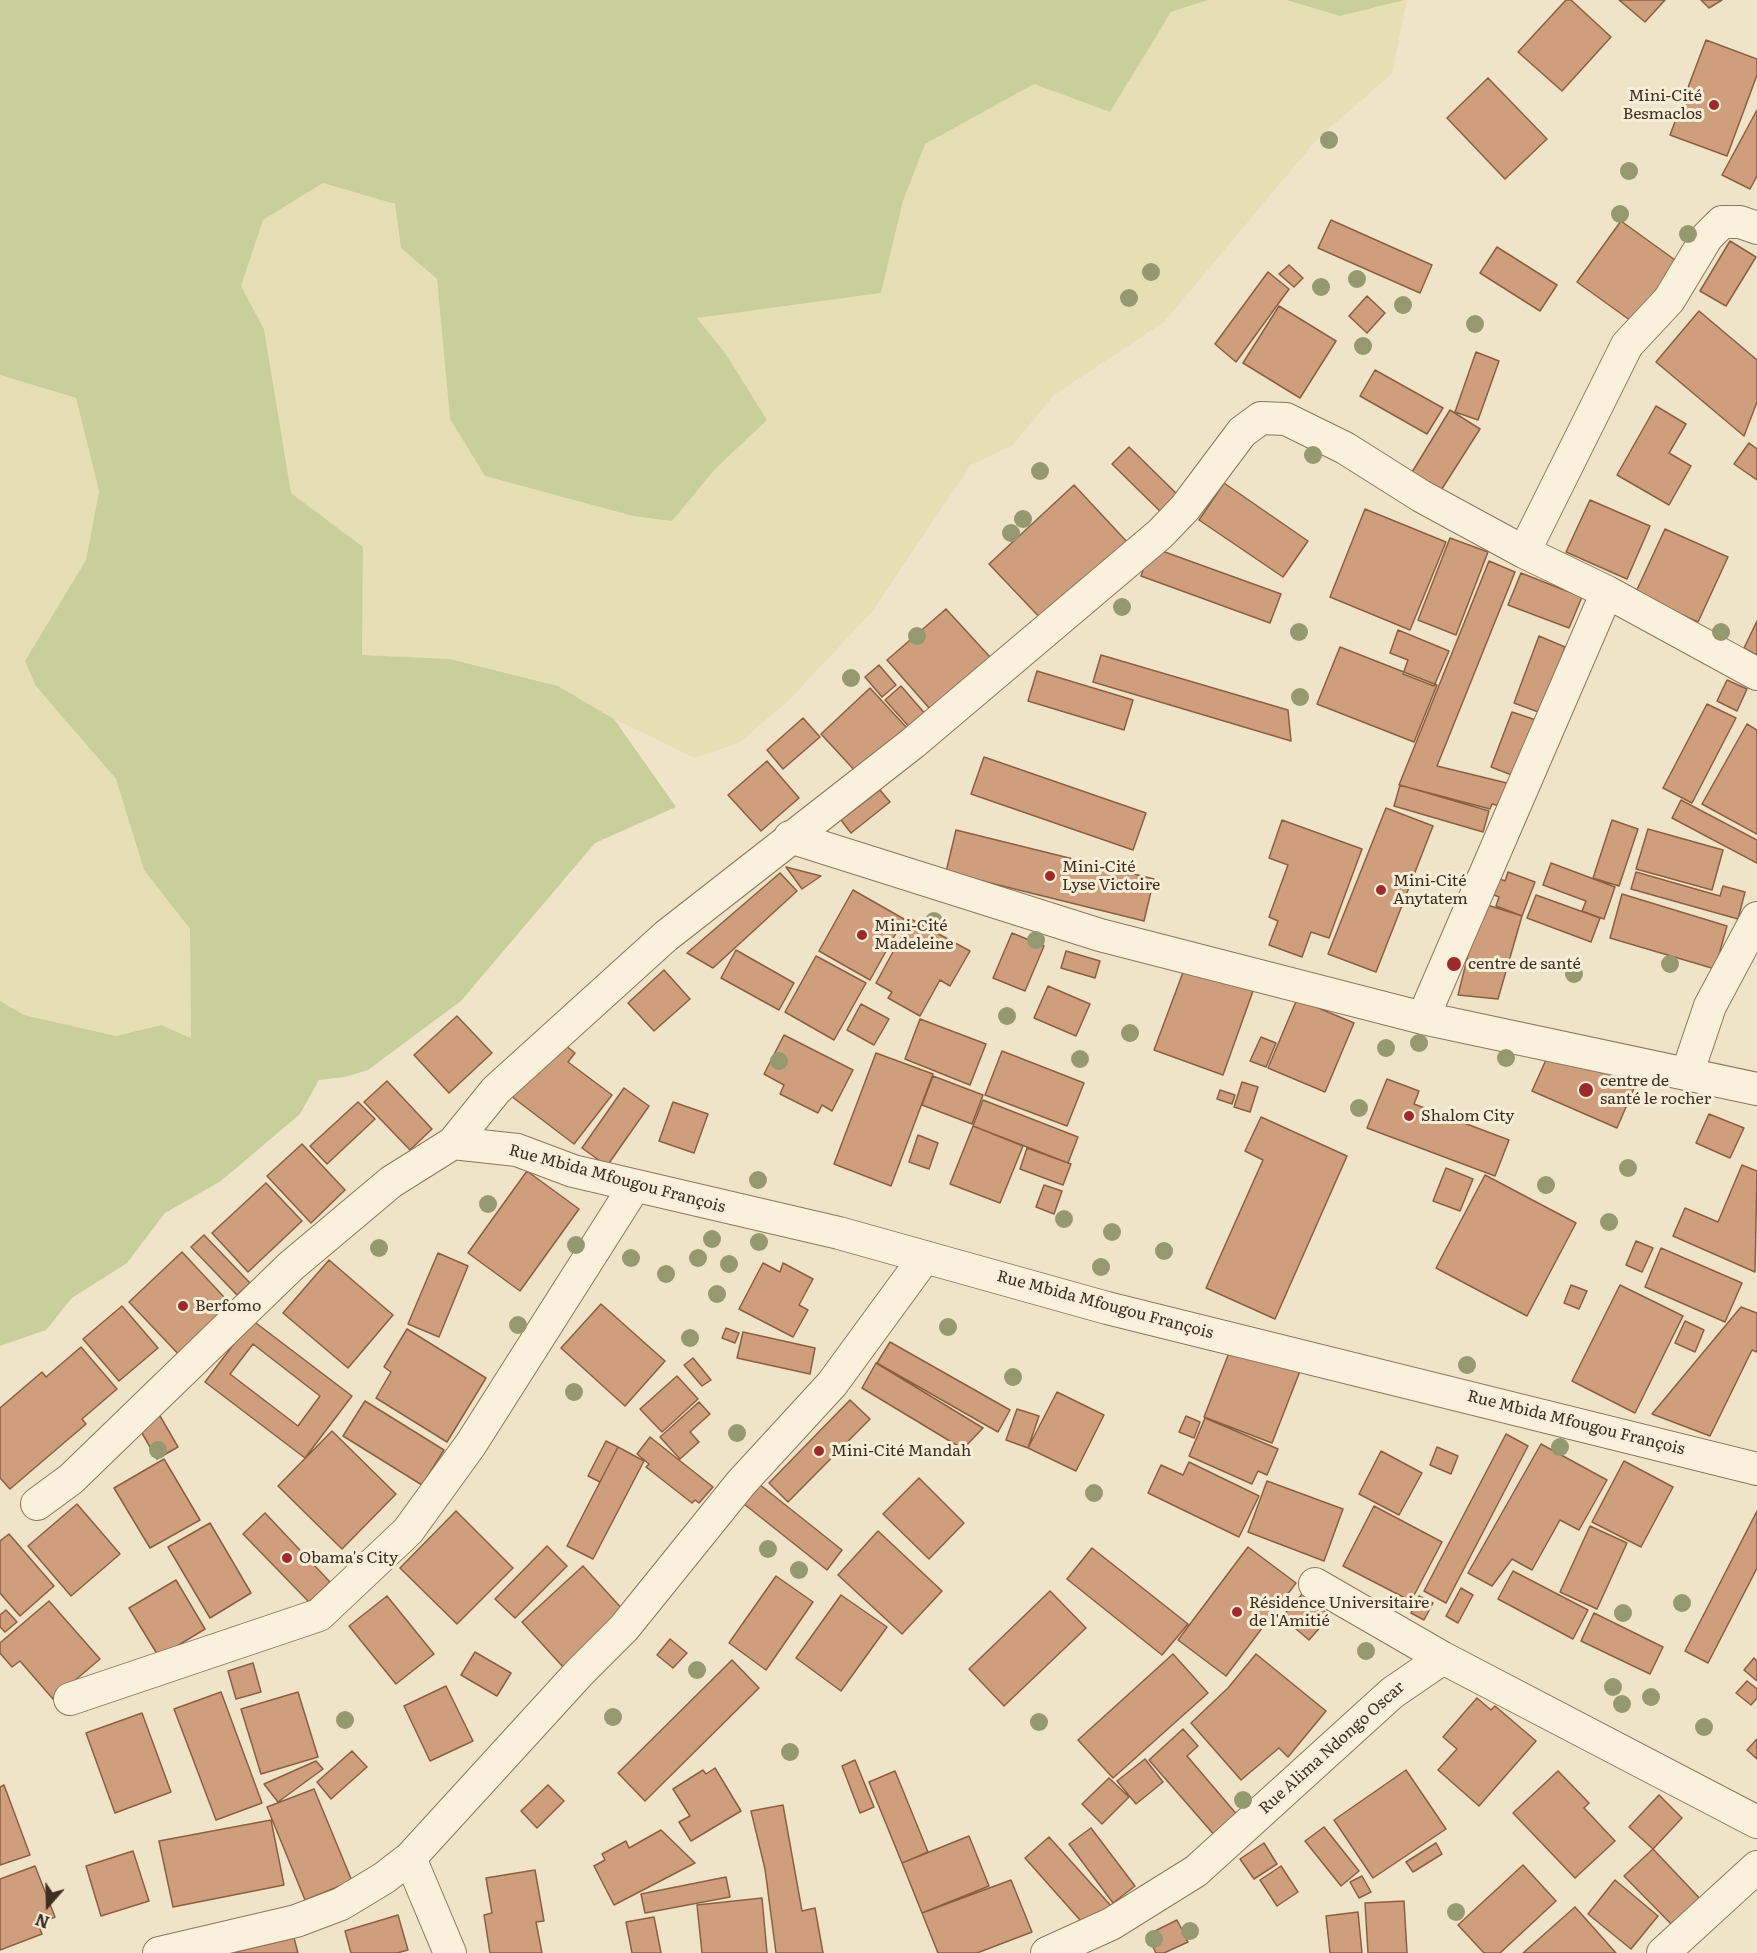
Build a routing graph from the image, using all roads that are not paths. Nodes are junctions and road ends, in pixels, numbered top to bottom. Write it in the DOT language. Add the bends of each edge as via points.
graph roads {
  1 [pos="1757,228"];
  2 [pos="1524,552"];
  3 [pos="1607,592"];
  4 [pos="1757,674"];
  5 [pos="790,837"];
  6 [pos="1757,918"];
  7 [pos="1423,1018"];
  8 [pos="1687,1074"];
  9 [pos="1757,1089"];
  10 [pos="453,1143"];
  11 [pos="634,1186"];
  12 [pos="925,1257"];
  13 [pos="1757,1469"];
  14 [pos="37,1504"];
  15 [pos="1315,1584"];
  16 [pos="1443,1658"];
  17 [pos="70,1699"];
  18 [pos="1757,1822"];
  19 [pos="410,1858"];
  20 [pos="1757,1867"];
  21 [pos="159,1953"];
  22 [pos="450,1953"];
  23 [pos="1047,1953"];
  24 [pos="1663,1953"];
  1 -- 2 [label="street" via="1740,222 1722,222 1707,237 1669,300 1627,345"];
  2 -- 3 [label="street"];
  2 -- 5 [label="street" via="1421,496 1345,448 1286,419 1262,418 1242,432 1185,508 1160,534 913,743"];
  3 -- 4 [label="street"];
  3 -- 7 [label="street"];
  5 -- 7 [label="street" via="1100,934"];
  5 -- 10 [label="street" via="666,936 531,1057 496,1090"];
  6 -- 8 [label="street" via="1710,1006"];
  7 -- 8 [label="street"];
  8 -- 9 [label="street"];
  10 -- 11 [label="street, Rue Mbida Mfougou François" via="517,1150 573,1171"];
  10 -- 14 [label="street" via="391,1182 291,1266 71,1479"];
  11 -- 12 [label="street, Rue Mbida Mfougou François"];
  11 -- 17 [label="street" via="471,1444 408,1531 320,1615"];
  12 -- 13 [label="street, Rue Mbida Mfougou François" via="1107,1308"];
  12 -- 19 [label="street" via="832,1384 733,1492 637,1613"];
  15 -- 16 [label="street"];
  16 -- 18 [label="street"];
  16 -- 23 [label="street, Rue Alima Ndongo Oscar" via="1392,1693 1196,1871 1111,1923"];
  19 -- 21 [label="street" via="341,1904 296,1921"];
  19 -- 22 [label="street"];
  20 -- 24 [label="street"];
}
